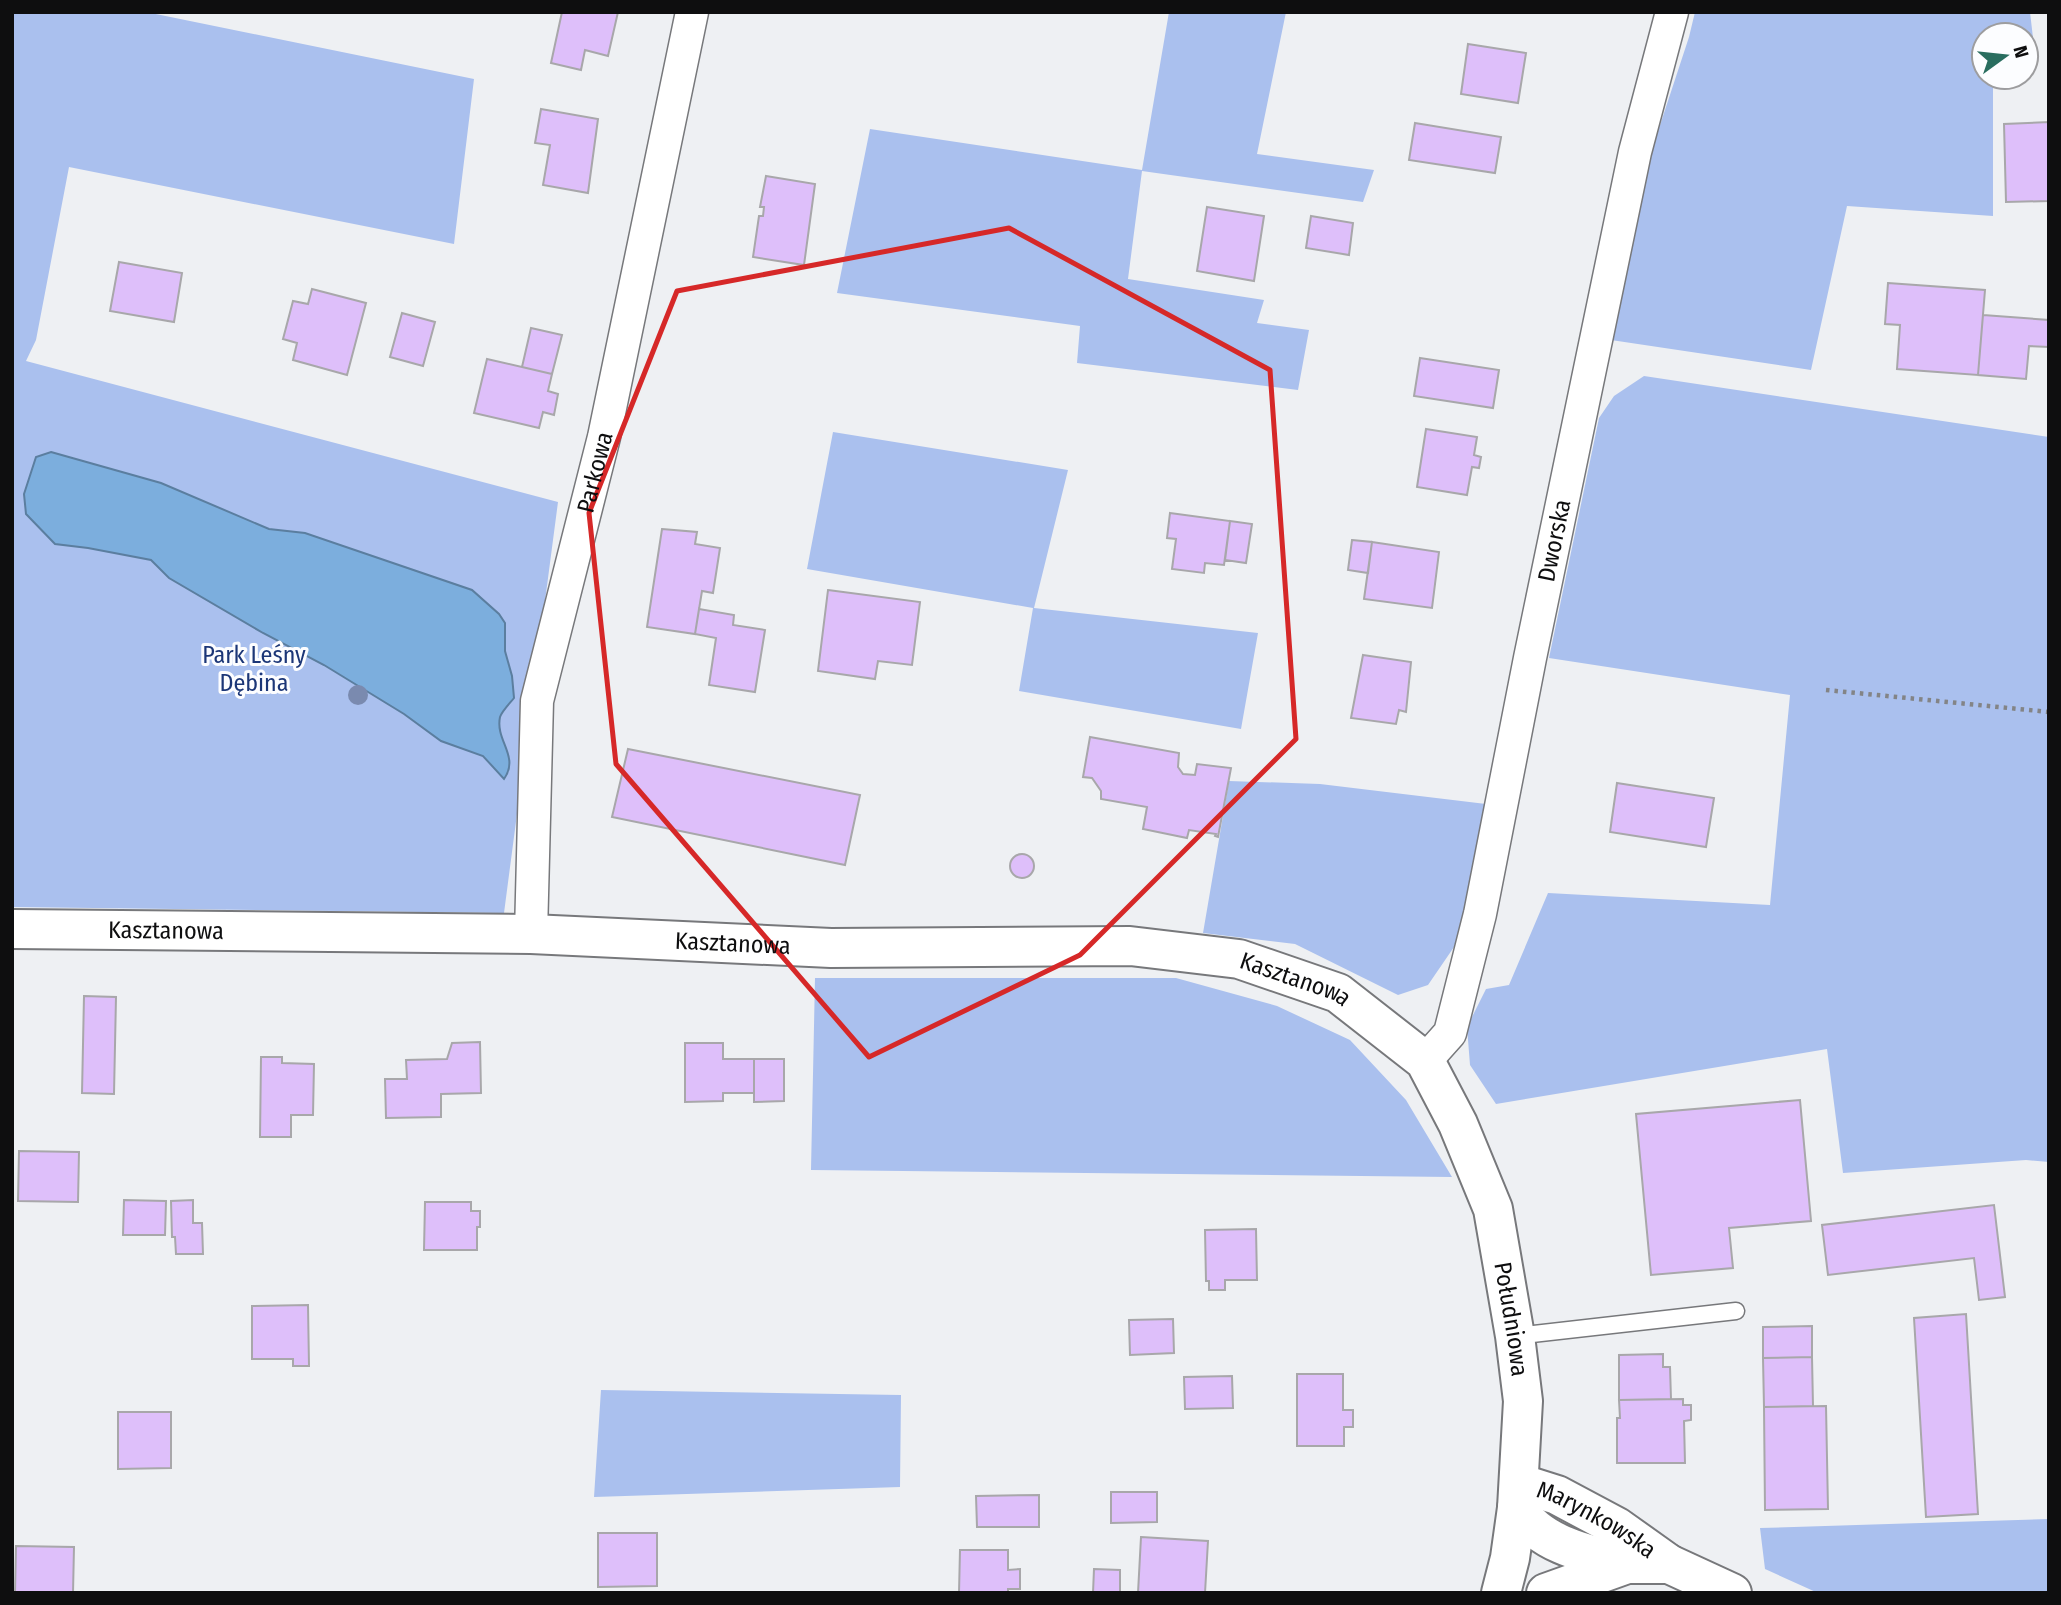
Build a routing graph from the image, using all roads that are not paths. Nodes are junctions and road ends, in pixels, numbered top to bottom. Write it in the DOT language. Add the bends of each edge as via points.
graph roads {
  1 [pos="692,12"];
  2 [pos="1672,12"];
  3 [pos="12,929"];
  4 [pos="531,934"];
  5 [pos="1425,1061"];
  6 [pos="1736,1311"];
  7 [pos="1515,1336"];
  8 [pos="1518,1496"];
  9 [pos="1628,1564"];
  10 [pos="1669,1564"];
  11 [pos="1501,1593"];
  12 [pos="1546,1593"];
  13 [pos="1732,1593"];
  1 -- 4 [label="street, Parkowa" via="604,437 537,701"];
  2 -- 5 [label="street, Dworska" via="1626,191 1480,914 1450,1033"];
  3 -- 4 [label="street, Kasztanowa"];
  4 -- 5 [label="street, Kasztanowa" via="831,948 1130,946 1240,959 1338,993"];
  5 -- 7 [label="street, Południowa" via="1458,1124 1493,1209"];
  6 -- 7 [label="lane"];
  7 -- 8 [label="street, Południowa" via="1523,1401"];
  8 -- 9 [label="street" via="1526,1523 1541,1534"];
  8 -- 10 [label="street, Marynkowska" via="1557,1495 1617,1527"];
  8 -- 11 [label="street, Południowa"];
  9 -- 10 [label="street, Marynkowska"];
  9 -- 12 [label="street, Marynkowska"];
  10 -- 13 [label="street, Marynkowska"];
}
